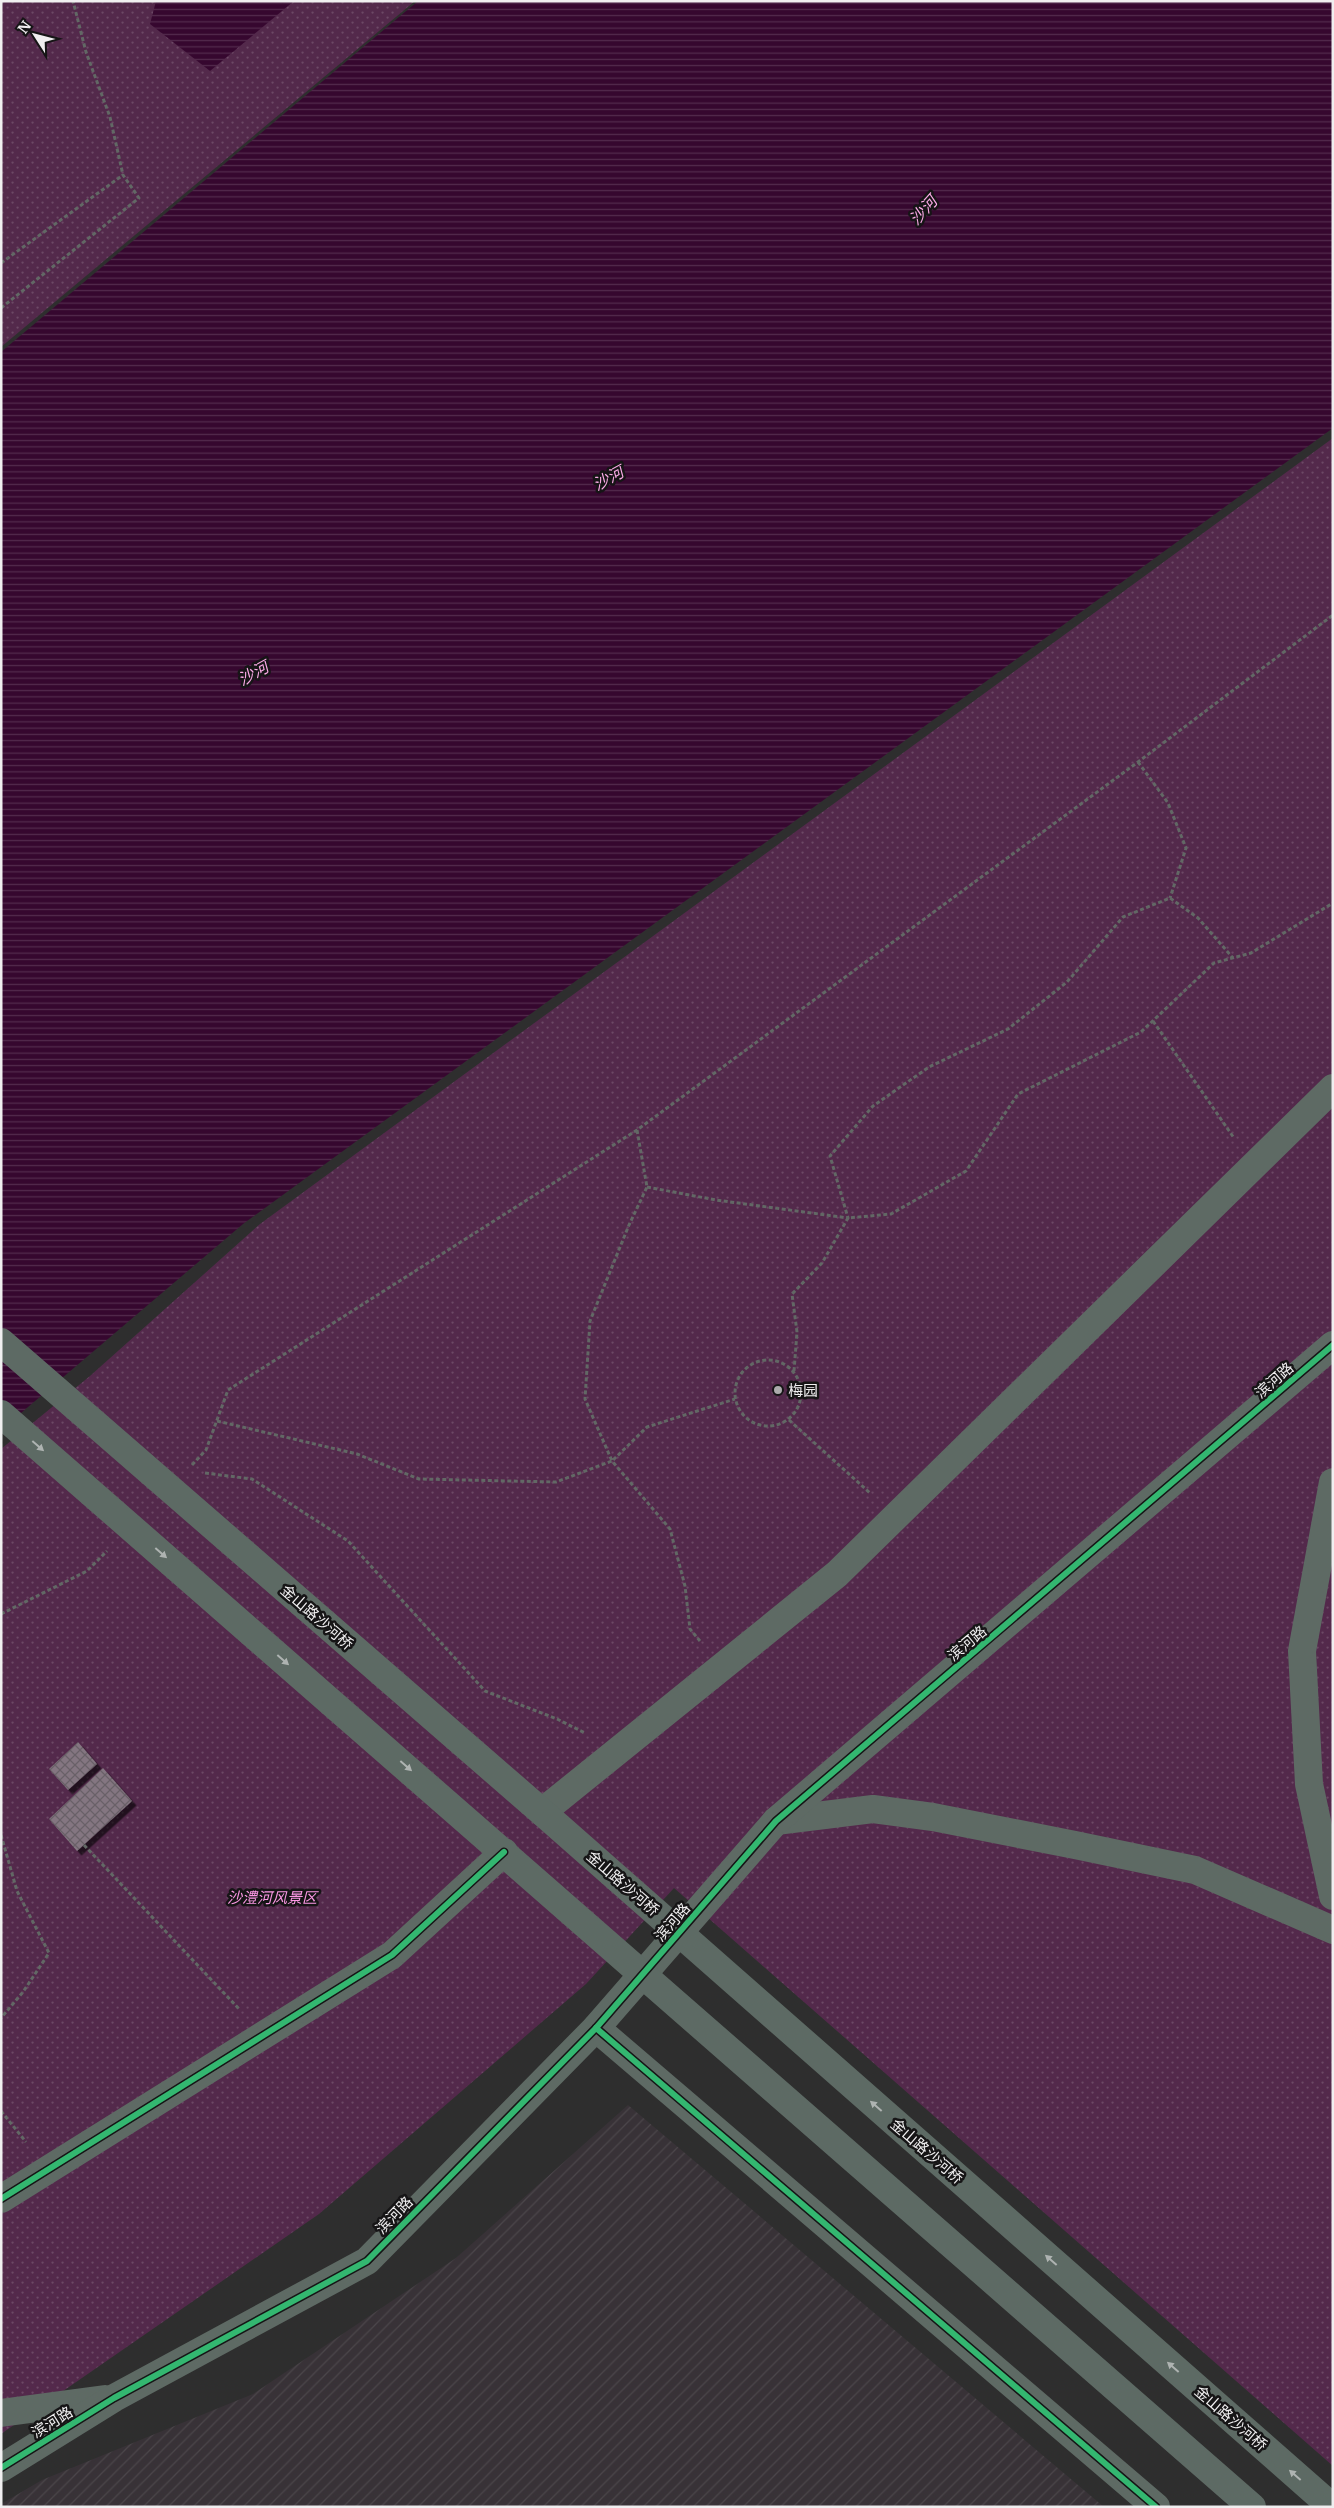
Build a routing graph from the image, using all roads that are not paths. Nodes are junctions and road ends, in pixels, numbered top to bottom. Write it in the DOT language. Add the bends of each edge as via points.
graph roads {
  1 [pos="1333,1088"];
  2 [pos="1,1342"];
  3 [pos="1333,1345"];
  4 [pos="1,1414"];
  5 [pos="1333,1482"];
  6 [pos="542,1812"];
  7 [pos="776,1821"];
  8 [pos="504,1852"];
  9 [pos="1333,1896"];
  10 [pos="1333,1930"];
  11 [pos="596,2028"];
  12 [pos="1,2199"];
  13 [pos="114,2398"];
  14 [pos="1,2413"];
  15 [pos="1,2468"];
  16 [pos="1156,2507"];
  17 [pos="1252,2507"];
  18 [pos="1332,2507"];
  1 -- 6 [label="street" via="836,1574"];
  2 -- 6 [label="main road, 金山路沙河桥, bridge"];
  3 -- 7 [label="street, 滨河路"];
  4 -- 8 [label="main road, one-way, bridge"];
  5 -- 9 [label="street" via="1302,1651 1309,1784"];
  18 -- 6 [label="main road, 金山路沙河桥, one-way, bridge"];
  7 -- 10 [label="street" via="873,1809 1056,1841 1195,1870"];
  7 -- 11 [label="street, 滨河路"];
  8 -- 12 [label="street" via="392,1955"];
  8 -- 17 [label="main road, bridge"];
  11 -- 13 [label="street, 滨河路" via="367,2261"];
  11 -- 16 [label="street"];
  13 -- 14 [label="street"];
  13 -- 15 [label="street, 滨河路"];
}
